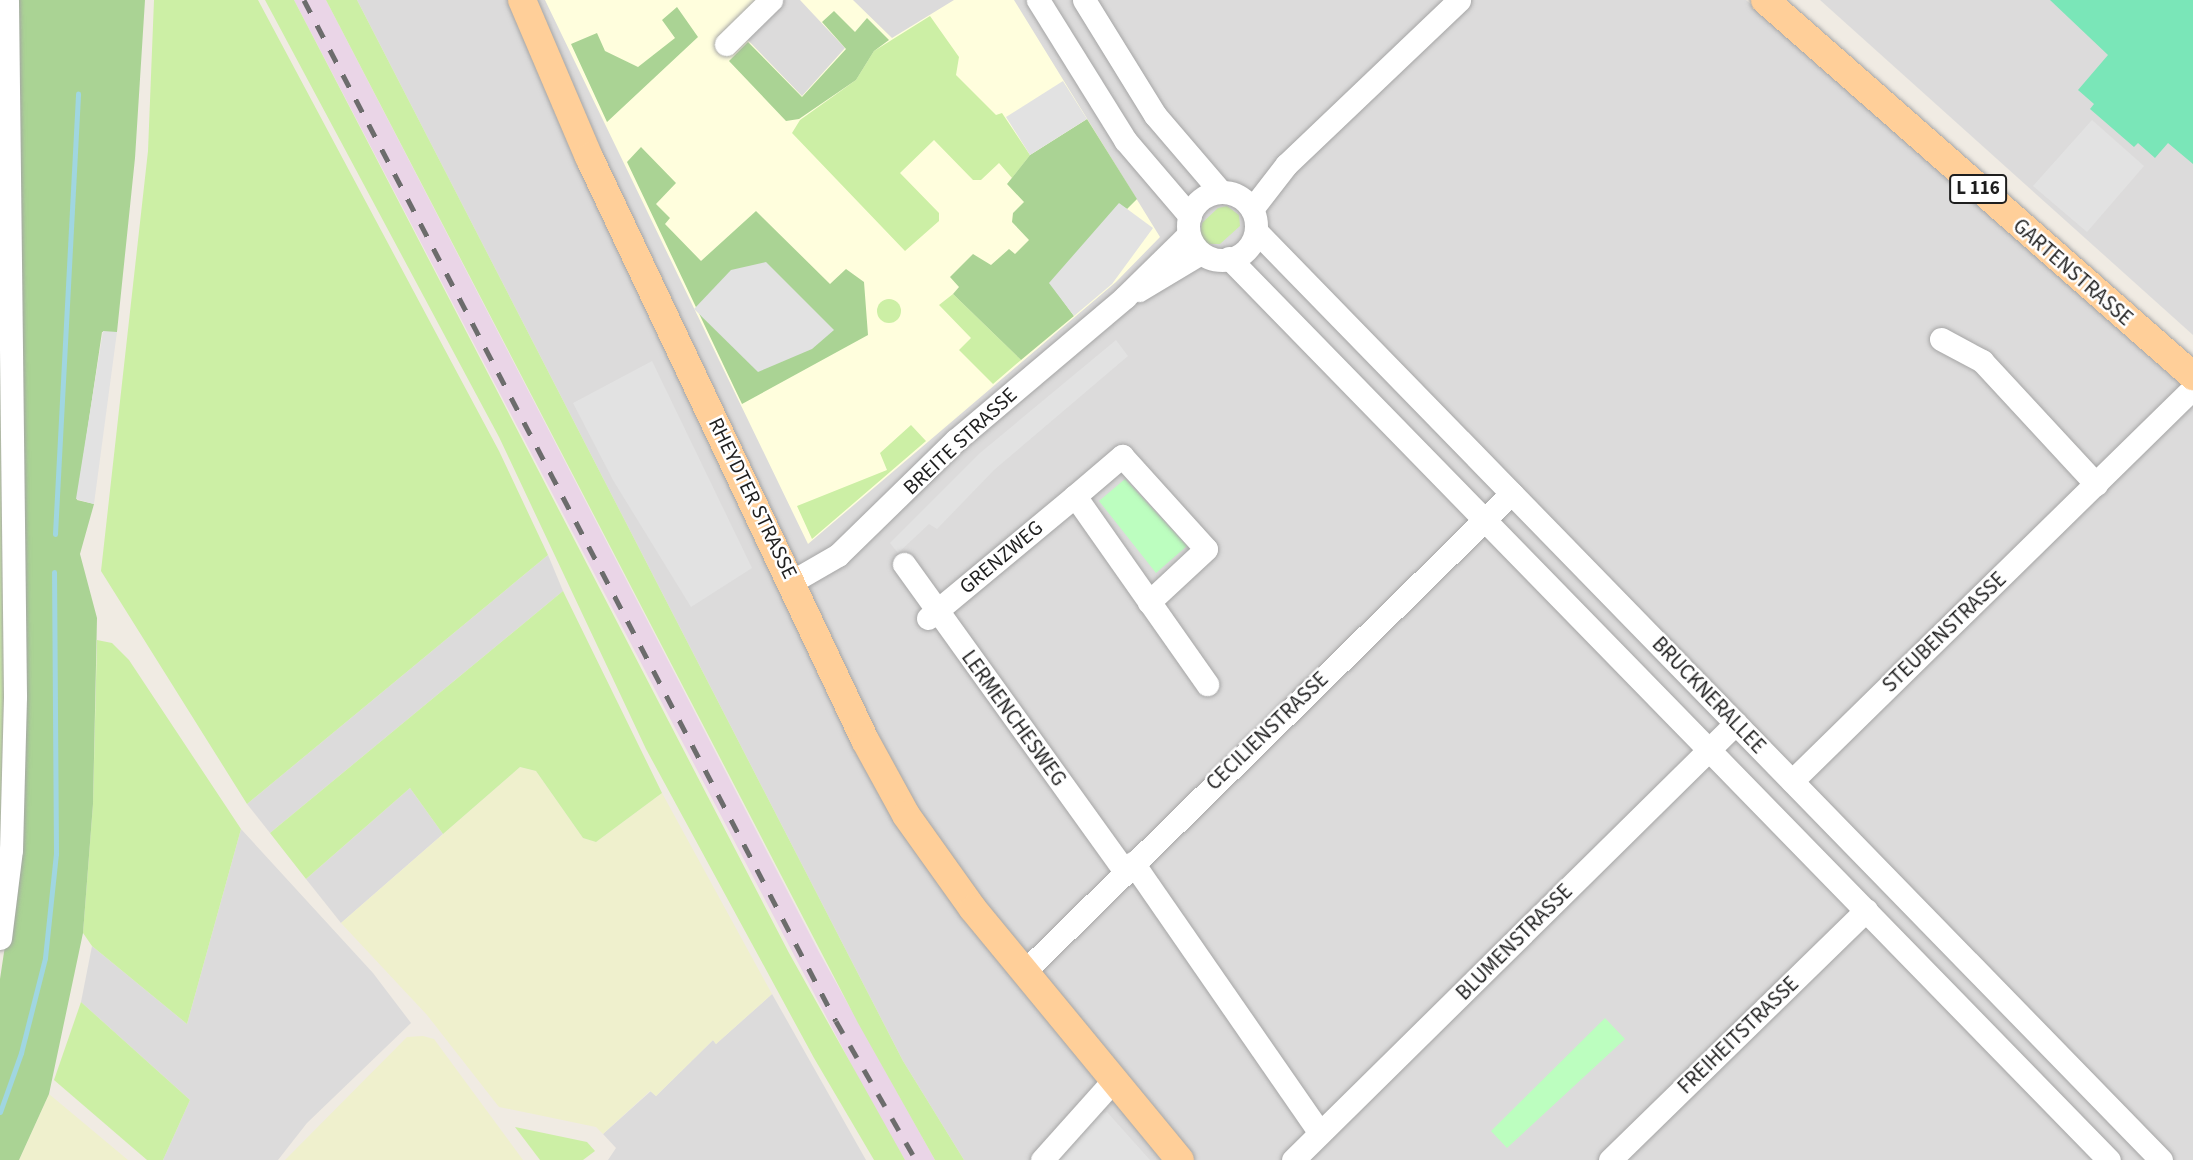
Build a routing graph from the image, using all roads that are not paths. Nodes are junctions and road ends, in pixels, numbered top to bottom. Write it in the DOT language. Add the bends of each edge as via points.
graph roads {
  1 [pos="7,0"];
  2 [pos="522,0"];
  3 [pos="771,0"];
  4 [pos="1038,0"];
  5 [pos="1084,0"];
  6 [pos="1459,0"];
  7 [pos="1765,0"];
  8 [pos="1791,0"];
  9 [pos="726,44"];
  10 [pos="1243,207"];
  11 [pos="1192,235"];
  12 [pos="1229,258"];
  13 [pos="1941,339"];
  14 [pos="2193,356"];
  15 [pos="2193,376"];
  16 [pos="2193,388"];
  17 [pos="2096,484"];
  18 [pos="1511,493"];
  19 [pos="1075,496"];
  20 [pos="1484,518"];
  21 [pos="904,564"];
  22 [pos="793,581"];
  23 [pos="1149,602"];
  24 [pos="932,615"];
  25 [pos="1207,684"];
  26 [pos="1736,723"];
  27 [pos="1709,749"];
  28 [pos="1792,781"];
  29 [pos="1129,867"];
  30 [pos="1866,910"];
  31 [pos="0,938"];
  32 [pos="1025,971"];
  33 [pos="1113,1081"];
  34 [pos="1321,1133"];
  35 [pos="1042,1160"];
  36 [pos="1180,1160"];
  37 [pos="1293,1160"];
  38 [pos="1610,1160"];
  39 [pos="2109,1160"];
  40 [pos="2161,1160"];
  1 -- 31 [label="street" via="15,696 11,850"];
  2 -- 22 [label="main road, RHEYDTER STRASSE" via="589,157"];
  3 -- 9 [label="street"];
  4 -- 11 [label="street" via="1125,140"];
  5 -- 10 [label="street, BRUCKNERALLEE" via="1155,115"];
  6 -- 10 [label="street"];
  7 -- 15 [label="main road, GARTENSTRASSE / L 116"];
  8 -- 14 [label="main road, GARTENSTRASSE / L 116"];
  10 -- 11 [label="street, BREITE STRASSE" via="1203,201"];
  10 -- 12 [label="street"];
  10 -- 18 [label="street, BRUCKNERALLEE"];
  11 -- 12 [label="street" via="1214,260"];
  11 -- 22 [label="street, BREITE STRASSE" via="1156,283 1125,297 956,440 838,555"];
  12 -- 20 [label="street, BRUCKNERALLEE"];
  13 -- 17 [label="street" via="1982,361"];
  16 -- 17 [label="street, STEUBENSTRASSE"];
  17 -- 28 [label="street, STEUBENSTRASSE"];
  18 -- 20 [label="street, CECILIENSTRASSE"];
  18 -- 26 [label="street, BRUCKNERALLEE"];
  19 -- 23 [label="street"];
  19 -- 23 [label="street, GRENZWEG" via="1122,456 1206,549"];
  19 -- 24 [label="street, GRENZWEG"];
  20 -- 27 [label="street, BRUCKNERALLEE"];
  20 -- 29 [label="street, CECILIENSTRASSE"];
  21 -- 24 [label="street, LERMENCHESWEG"];
  22 -- 32 [label="main road, RHEYDTER STRASSE" via="865,740 906,814 937,862"];
  23 -- 25 [label="street"];
  24 -- 29 [label="street, LERMENCHESWEG"];
  26 -- 27 [label="street, BLUMENSTRASSE"];
  26 -- 28 [label="street, BRUCKNERALLEE"];
  27 -- 30 [label="street, BRUCKNERALLEE"];
  27 -- 34 [label="street, BLUMENSTRASSE"];
  28 -- 40 [label="street, BRUCKNERALLEE"];
  29 -- 32 [label="street, CECILIENSTRASSE"];
  29 -- 34 [label="street, LERMENCHESWEG"];
  30 -- 38 [label="street, FREIHEITSTRASSE"];
  30 -- 39 [label="street, BRUCKNERALLEE"];
  32 -- 33 [label="main road, RHEYDTER STRASSE"];
  33 -- 35 [label="street"];
  33 -- 36 [label="main road, RHEYDTER STRASSE"];
  34 -- 37 [label="street, BLUMENSTRASSE"];
}
